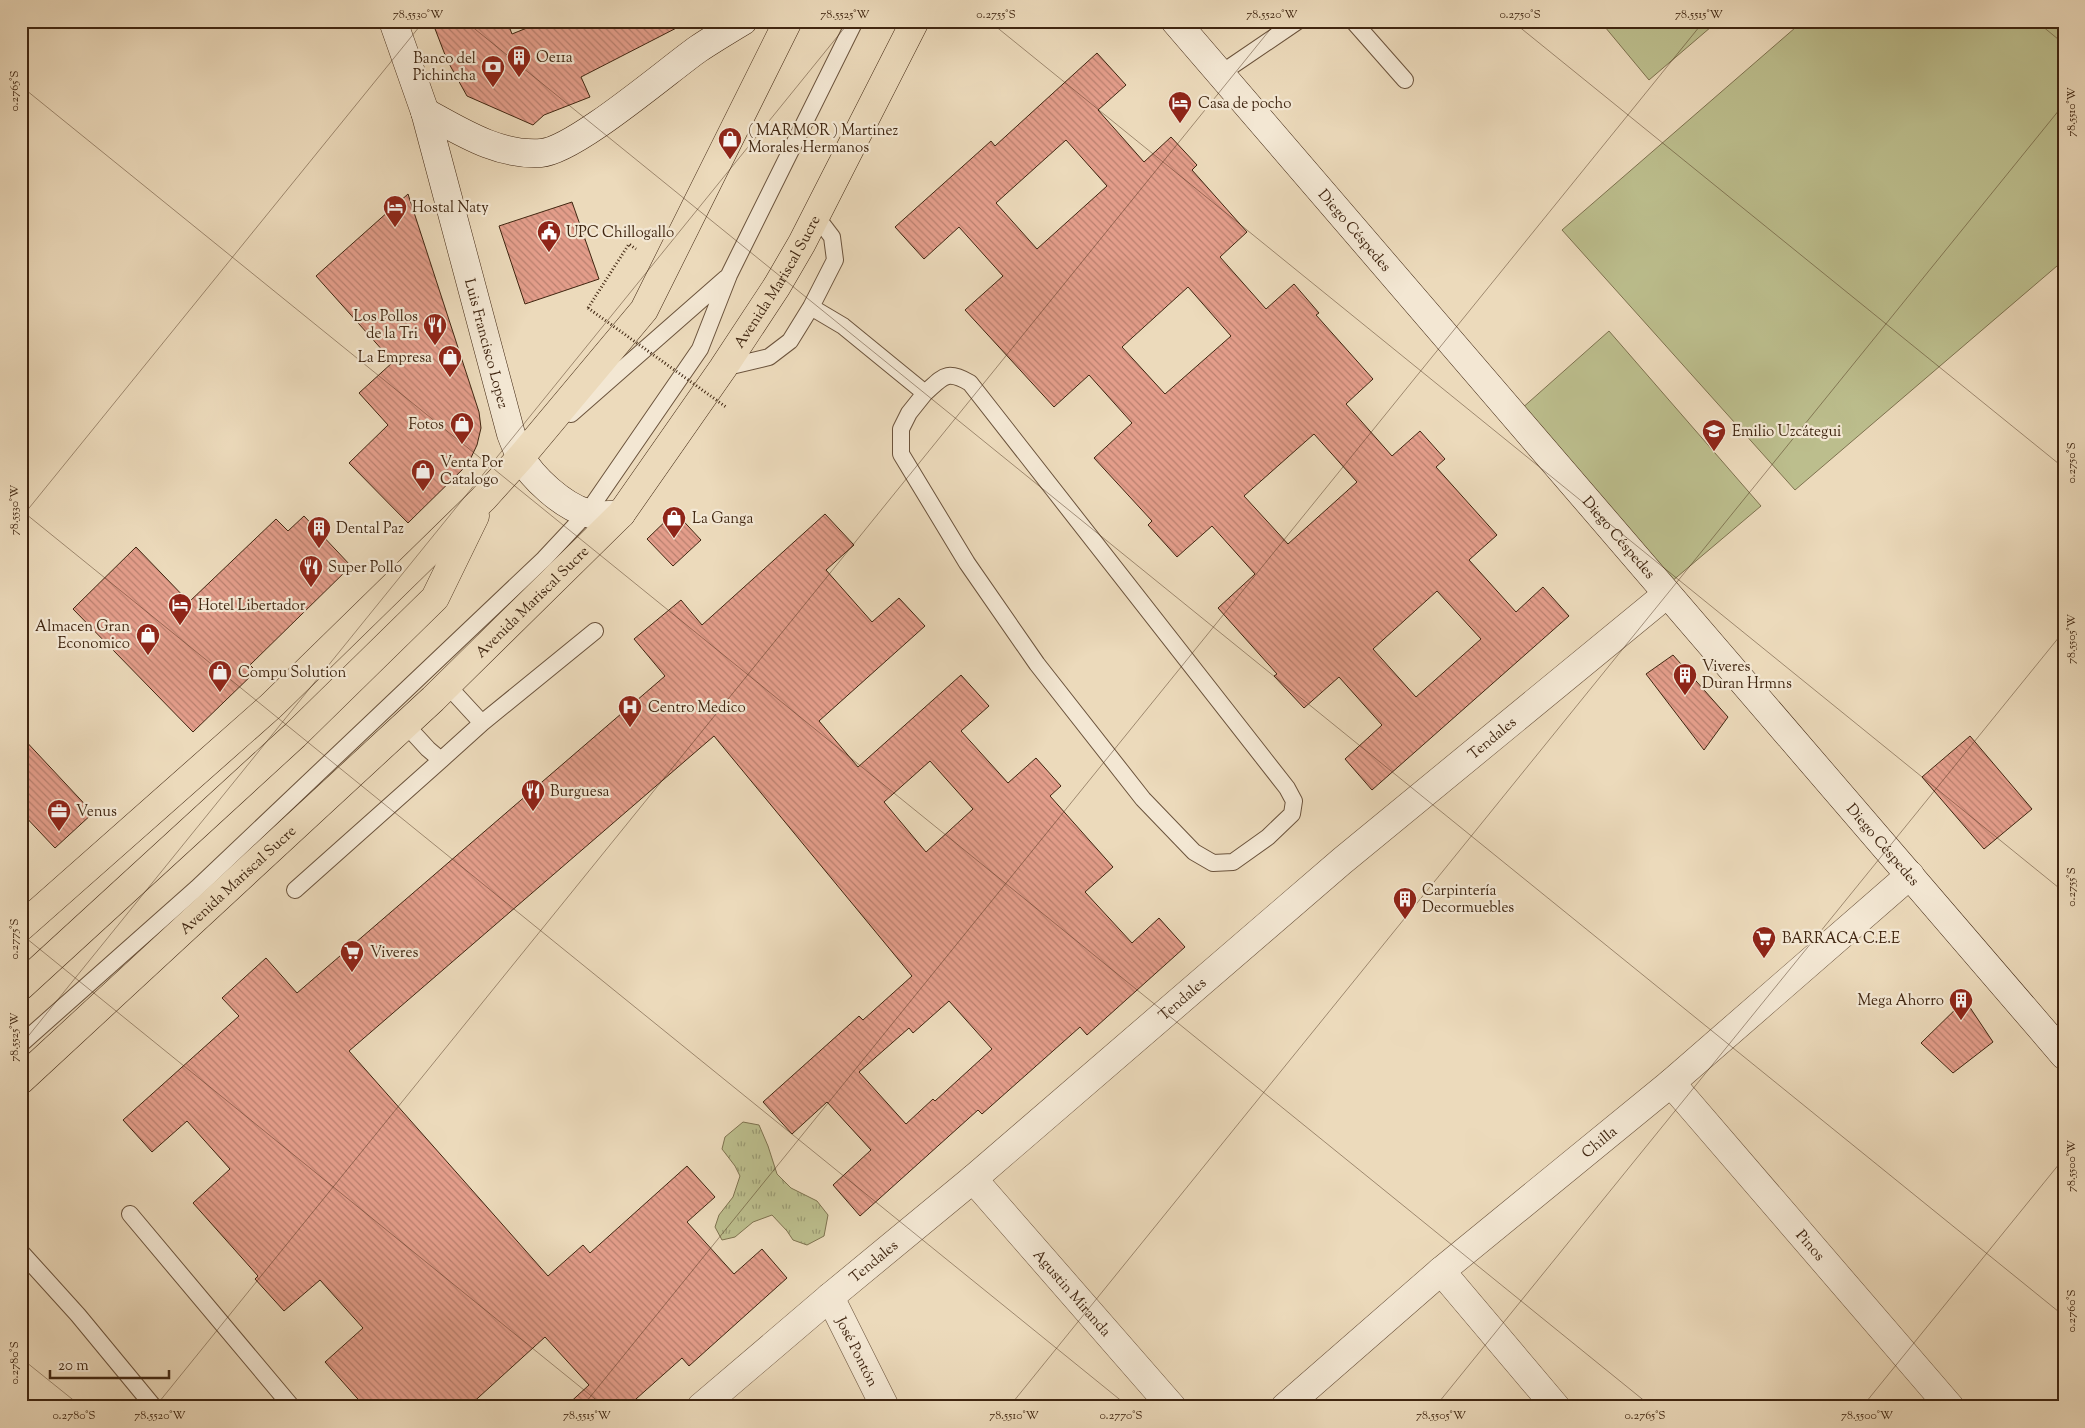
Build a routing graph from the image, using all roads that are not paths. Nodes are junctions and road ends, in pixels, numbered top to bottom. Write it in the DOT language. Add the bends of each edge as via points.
graph roads {
  1 [pos="393,21"];
  2 [pos="744,21"];
  3 [pos="788,21"];
  4 [pos="856,21"];
  5 [pos="915,21"];
  6 [pos="1175,21"];
  7 [pos="1298,21"];
  8 [pos="1353,21"];
  9 [pos="1220,74"];
  10 [pos="1405,80"];
  11 [pos="425,112"];
  12 [pos="816,216"];
  13 [pos="729,275"];
  14 [pos="811,307"];
  15 [pos="723,368"];
  16 [pos="925,393"];
  17 [pos="521,457"];
  18 [pos="483,499"];
  19 [pos="587,513"];
  20 [pos="621,514"];
  21 [pos="1667,594"];
  22 [pos="595,631"];
  23 [pos="447,685"];
  24 [pos="482,723"];
  25 [pos="405,724"];
  26 [pos="442,760"];
  27 [pos="1910,875"];
  28 [pos="295,890"];
  29 [pos="21,927"];
  30 [pos="21,986"];
  31 [pos="21,1044"];
  32 [pos="2064,1055"];
  33 [pos="21,1080"];
  34 [pos="1671,1083"];
  35 [pos="973,1179"];
  36 [pos="130,1214"];
  37 [pos="21,1252"];
  38 [pos="1441,1271"];
  39 [pos="830,1297"];
  40 [pos="154,1407"];
  41 [pos="292,1407"];
  42 [pos="701,1407"];
  43 [pos="885,1407"];
  44 [pos="1172,1407"];
  45 [pos="1286,1407"];
  46 [pos="1556,1407"];
  47 [pos="1950,1407"];
  1 -- 11 [label="street, Luis Francisco Lopez"];
  2 -- 11 [label="street" via="700,48 585,132 543,153 511,152"];
  3 -- 17 [label="main road" via="644,310"];
  4 -- 13 [label="lane"];
  5 -- 12 [label="main road, Avenida Mariscal Sucre"];
  6 -- 9 [label="street, Diego Céspedes"];
  7 -- 9 [label="lane"];
  8 -- 10 [label="lane"];
  9 -- 21 [label="street, Diego Céspedes"];
  11 -- 17 [label="street, Luis Francisco Lopez" via="512,434"];
  12 -- 14 [label="lane" via="832,237 835,260"];
  12 -- 15 [label="main road, Avenida Mariscal Sucre" via="777,286"];
  13 -- 17 [label="lane"];
  13 -- 19 [label="lane" via="700,349"];
  14 -- 15 [label="lane" via="790,341 769,358"];
  14 -- 16 [label="lane" via="843,326"];
  15 -- 20 [label="main road, Avenida Mariscal Sucre"];
  16 -- 16 [label="lane" via="901,429 901,454 967,563 1037,664 1142,799 1194,852 1212,863 1233,862 1268,837 1292,814 1294,801 1287,788 970,383 956,375 944,376"];
  17 -- 18 [label="main road"];
  17 -- 19 [label="street, Luis Francisco Lopez" via="539,480 565,503"];
  18 -- 29 [label="main road" via="271,706"];
  18 -- 30 [label="main road" via="435,598 295,735"];
  19 -- 20 [label="street, Luis Francisco Lopez"];
  19 -- 31 [label="lane" via="544,559 197,888"];
  20 -- 23 [label="main road, Avenida Mariscal Sucre"];
  21 -- 27 [label="street, Diego Céspedes"];
  21 -- 35 [label="street, Tendales" via="1342,861"];
  22 -- 24 [label="lane"];
  23 -- 24 [label="lane"];
  23 -- 25 [label="main road, Avenida Mariscal Sucre"];
  24 -- 26 [label="lane"];
  25 -- 26 [label="lane"];
  25 -- 33 [label="main road, Avenida Mariscal Sucre"];
  26 -- 28 [label="lane"];
  27 -- 32 [label="street, Diego Céspedes"];
  27 -- 34 [label="street, Chilla"];
  34 -- 38 [label="street, Chilla"];
  34 -- 47 [label="street, Pinos"];
  35 -- 39 [label="street, Tendales"];
  35 -- 44 [label="street, Agustin Miranda"];
  36 -- 41 [label="lane"];
  37 -- 40 [label="lane"];
  38 -- 45 [label="street, Chilla"];
  38 -- 46 [label="street"];
  39 -- 42 [label="street, Tendales"];
  39 -- 43 [label="street, José Pontón"];
}
